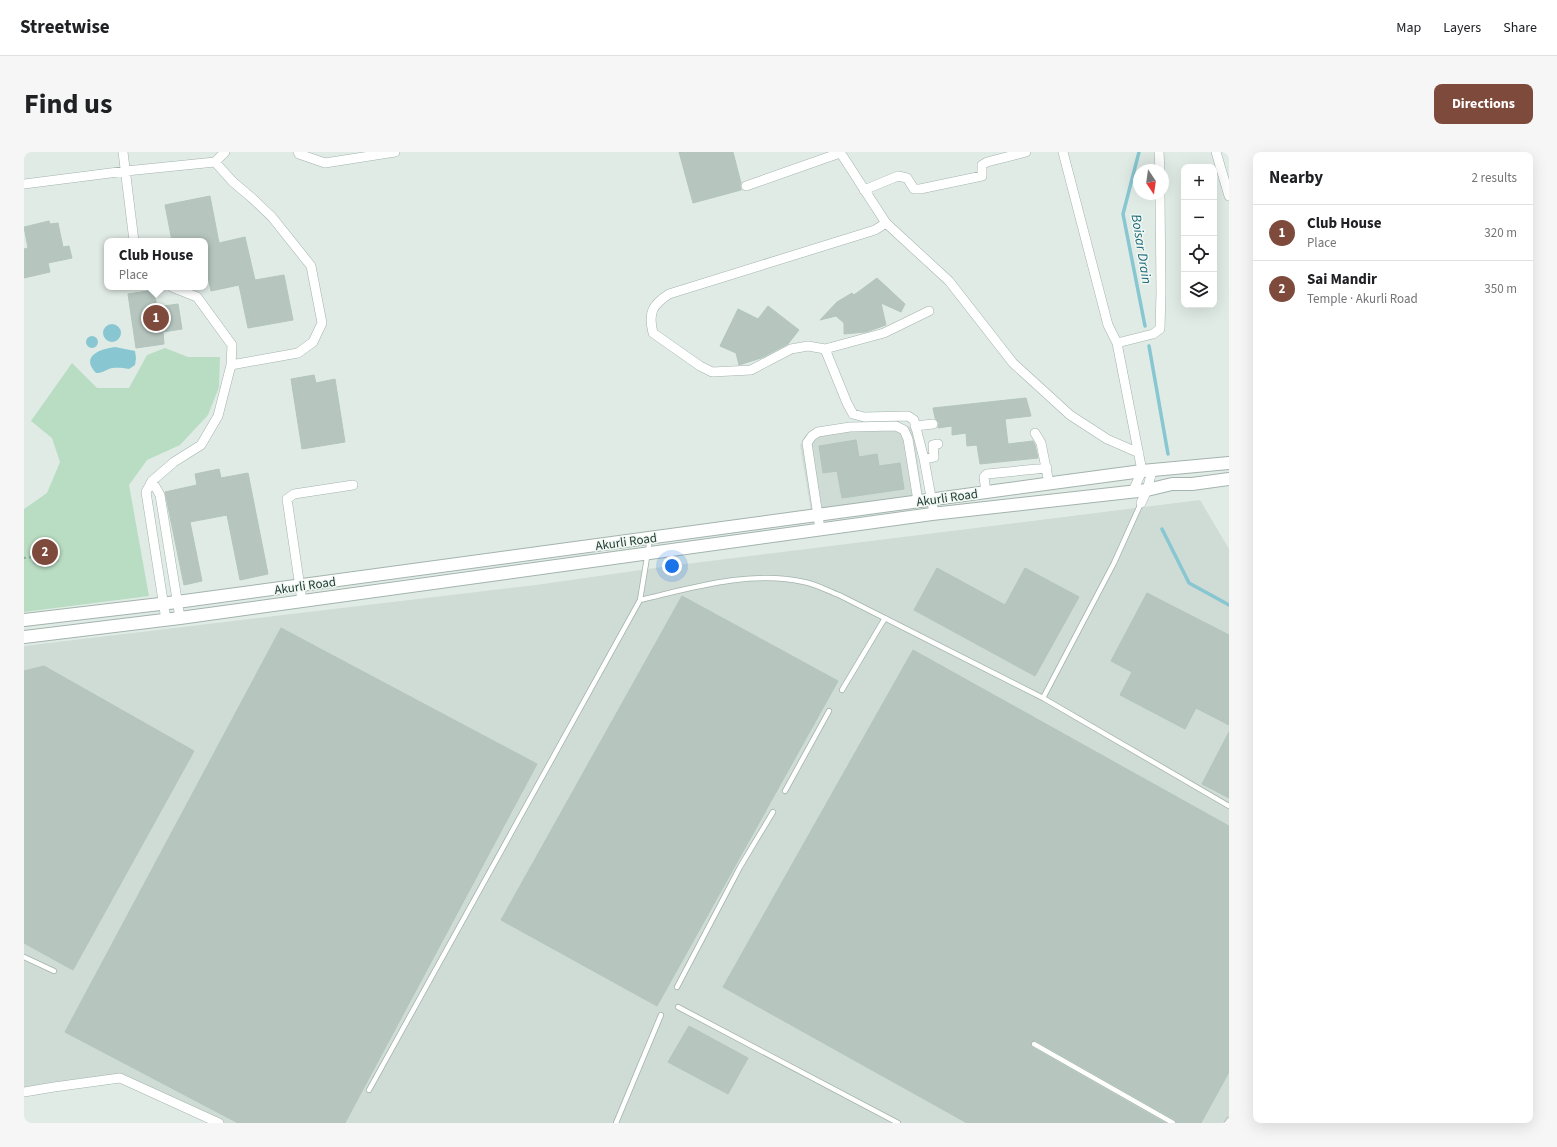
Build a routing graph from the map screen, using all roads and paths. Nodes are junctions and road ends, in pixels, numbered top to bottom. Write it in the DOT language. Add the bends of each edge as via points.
graph roads {
  1 [pos="123,152"];
  2 [pos="225,152"];
  3 [pos="298,152"];
  4 [pos="395,152"];
  5 [pos="1026,152"];
  6 [pos="1063,152"];
  7 [pos="1159,152"];
  8 [pos="1216,152"];
  9 [pos="840,153"];
  10 [pos="214,162"];
  11 [pos="1160,164"];
  12 [pos="126,171"];
  13 [pos="24,184"];
  14 [pos="746,186"];
  15 [pos="864,190"];
  16 [pos="1229,196"];
  17 [pos="1160,200"];
  18 [pos="886,223"];
  19 [pos="134,238"];
  20 [pos="179,290"];
  21 [pos="929,311"];
  22 [pos="1116,343"];
  23 [pos="824,349"];
  24 [pos="231,364"];
  25 [pos="933,424"];
  26 [pos="915,426"];
  27 [pos="1035,433"];
  28 [pos="938,444"];
  29 [pos="1139,453"];
  30 [pos="924,459"];
  31 [pos="1229,463"];
  32 [pos="1047,468"];
  33 [pos="1147,471"];
  34 [pos="1229,478"];
  35 [pos="152,481"];
  36 [pos="1054,483"];
  37 [pos="353,486"];
  38 [pos="1147,490"];
  39 [pos="1133,491"];
  40 [pos="986,492"];
  41 [pos="932,499"];
  42 [pos="1060,499"];
  43 [pos="918,501"];
  44 [pos="1141,503"];
  45 [pos="934,514"];
  46 [pos="817,515"];
  47 [pos="735,526"];
  48 [pos="820,529"];
  49 [pos="650,538"];
  50 [pos="737,540"];
  51 [pos="582,547"];
  52 [pos="648,553"];
  53 [pos="526,554"];
  54 [pos="33,557"];
  55 [pos="24,558"];
  56 [pos="481,560"];
  57 [pos="583,562"];
  58 [pos="430,568"];
  59 [pos="528,570"];
  60 [pos="364,576"];
  61 [pos="484,576"];
  62 [pos="433,583"];
  63 [pos="299,585"];
  64 [pos="252,592"];
  65 [pos="367,592"];
  66 [pos="640,600"];
  67 [pos="302,601"];
  68 [pos="178,602"];
  69 [pos="163,604"];
  70 [pos="255,608"];
  71 [pos="44,618"];
  72 [pos="180,618"];
  73 [pos="884,618"];
  74 [pos="24,620"];
  75 [pos="166,620"];
  76 [pos="46,634"];
  77 [pos="24,637"];
  78 [pos="842,690"];
  79 [pos="1043,698"];
  80 [pos="829,711"];
  81 [pos="785,791"];
  82 [pos="1229,806"];
  83 [pos="773,812"];
  84 [pos="24,957"];
  85 [pos="54,971"];
  86 [pos="677,987"];
  87 [pos="678,1007"];
  88 [pos="661,1014"];
  89 [pos="1034,1044"];
  90 [pos="369,1090"];
  91 [pos="24,1092"];
  92 [pos="1229,1120"];
  93 [pos="219,1123"];
  94 [pos="616,1123"];
  95 [pos="898,1123"];
  96 [pos="1173,1123"];
  97 [pos="1227,1123"];
  1 -- 12 [label="street"];
  2 -- 10 [label="street"];
  3 -- 4 [label="street" via="325,163"];
  5 -- 15 [label="street" via="987,162 982,165 982,176 920,189 914,189 907,178 898,176"];
  6 -- 22 [label="street" via="1108,325"];
  7 -- 11 [label="street"];
  8 -- 16 [label="street"];
  9 -- 14 [label="street"];
  9 -- 15 [label="street"];
  10 -- 12 [label="street"];
  10 -- 24 [label="street" via="272,218 311,266 322,323 313,342 298,353"];
  12 -- 13 [label="street"];
  12 -- 19 [label="street"];
  15 -- 18 [label="street"];
  17 -- 22 [label="street" via="1160,328 1153,334"];
  18 -- 23 [label="street" via="875,230 668,294 659,300 652,310 653,333 712,372 750,370 791,349 808,346"];
  18 -- 29 [label="street" via="949,281 1013,363 1070,415 1107,439"];
  20 -- 24 [label="street" via="202,303 232,344"];
  21 -- 23 [label="street" via="884,333"];
  22 -- 29 [label="street"];
  23 -- 26 [label="street" via="853,414 864,417 908,416 914,420"];
  24 -- 35 [label="street" via="218,416 202,445 174,462"];
  25 -- 26 [label="street"];
  26 -- 30 [label="street"];
  27 -- 32 [label="street" via="1041,443"];
  28 -- 30 [label="street" via="933,445 934,456"];
  29 -- 33 [label="street"];
  30 -- 41 [label="street"];
  31 -- 33 [label="street, Akurli Road"];
  32 -- 36 [label="street"];
  32 -- 40 [label="street" via="988,474 984,477"];
  33 -- 36 [label="street, Akurli Road"];
  33 -- 38 [label="street"];
  33 -- 39 [label="street"];
  34 -- 38 [label="street, Akurli Road" via="1192,484 1172,484"];
  35 -- 68 [label="street" via="160,495"];
  35 -- 69 [label="street" via="146,496"];
  36 -- 40 [label="street, Akurli Road"];
  36 -- 42 [label="street"];
  37 -- 63 [label="street" via="294,494 287,499"];
  38 -- 39 [label="street, Akurli Road"];
  38 -- 44 [label="street"];
  39 -- 42 [label="street, Akurli Road"];
  40 -- 41 [label="street, Akurli Road"];
  41 -- 43 [label="street, Akurli Road"];
  41 -- 45 [label="street"];
  42 -- 45 [label="street, Akurli Road"];
  43 -- 46 [label="street, Akurli Road"];
  43 -- 46 [label="street" via="908,438 904,430 896,426 850,427 818,432 808,443"];
  44 -- 79 [label="lane" via="1114,562"];
  45 -- 48 [label="street, Akurli Road"];
  46 -- 47 [label="street, Akurli Road"];
  46 -- 48 [label="street"];
  47 -- 49 [label="street, Akurli Road"];
  47 -- 50 [label="street"];
  48 -- 50 [label="street, Akurli Road"];
  49 -- 51 [label="street, Akurli Road"];
  49 -- 52 [label="lane"];
  50 -- 52 [label="street, Akurli Road"];
  51 -- 53 [label="street, Akurli Road"];
  51 -- 57 [label="street"];
  52 -- 57 [label="street, Akurli Road"];
  52 -- 66 [label="lane"];
  53 -- 56 [label="street, Akurli Road"];
  53 -- 59 [label="street"];
  54 -- 55 [label="path"];
  56 -- 58 [label="street, Akurli Road"];
  56 -- 61 [label="street"];
  57 -- 59 [label="street, Akurli Road"];
  58 -- 60 [label="street, Akurli Road"];
  58 -- 62 [label="street"];
  59 -- 61 [label="street, Akurli Road"];
  60 -- 63 [label="street, Akurli Road"];
  60 -- 65 [label="street"];
  61 -- 62 [label="street, Akurli Road"];
  62 -- 65 [label="street, Akurli Road"];
  63 -- 64 [label="street, Akurli Road"];
  63 -- 67 [label="street"];
  64 -- 68 [label="street, Akurli Road"];
  64 -- 70 [label="street"];
  65 -- 67 [label="street, Akurli Road"];
  66 -- 73 [label="lane" via="725,582 785,579 806,582 839,595"];
  66 -- 90 [label="lane"];
  67 -- 70 [label="street, Akurli Road"];
  68 -- 69 [label="street, Akurli Road"];
  68 -- 72 [label="street"];
  69 -- 71 [label="street, Akurli Road"];
  69 -- 75 [label="street"];
  70 -- 72 [label="street, Akurli Road"];
  71 -- 74 [label="street, Akurli Road"];
  71 -- 76 [label="street"];
  72 -- 75 [label="street, Akurli Road"];
  73 -- 78 [label="lane"];
  73 -- 79 [label="lane"];
  75 -- 76 [label="street, Akurli Road"];
  76 -- 77 [label="street, Akurli Road"];
  79 -- 82 [label="lane"];
  80 -- 81 [label="lane"];
  83 -- 86 [label="lane" via="740,867"];
  84 -- 85 [label="lane"];
  87 -- 95 [label="lane"];
  88 -- 94 [label="lane"];
  89 -- 96 [label="lane"];
  91 -- 93 [label="street" via="120,1078"];
  92 -- 97 [label="lane"];
}
